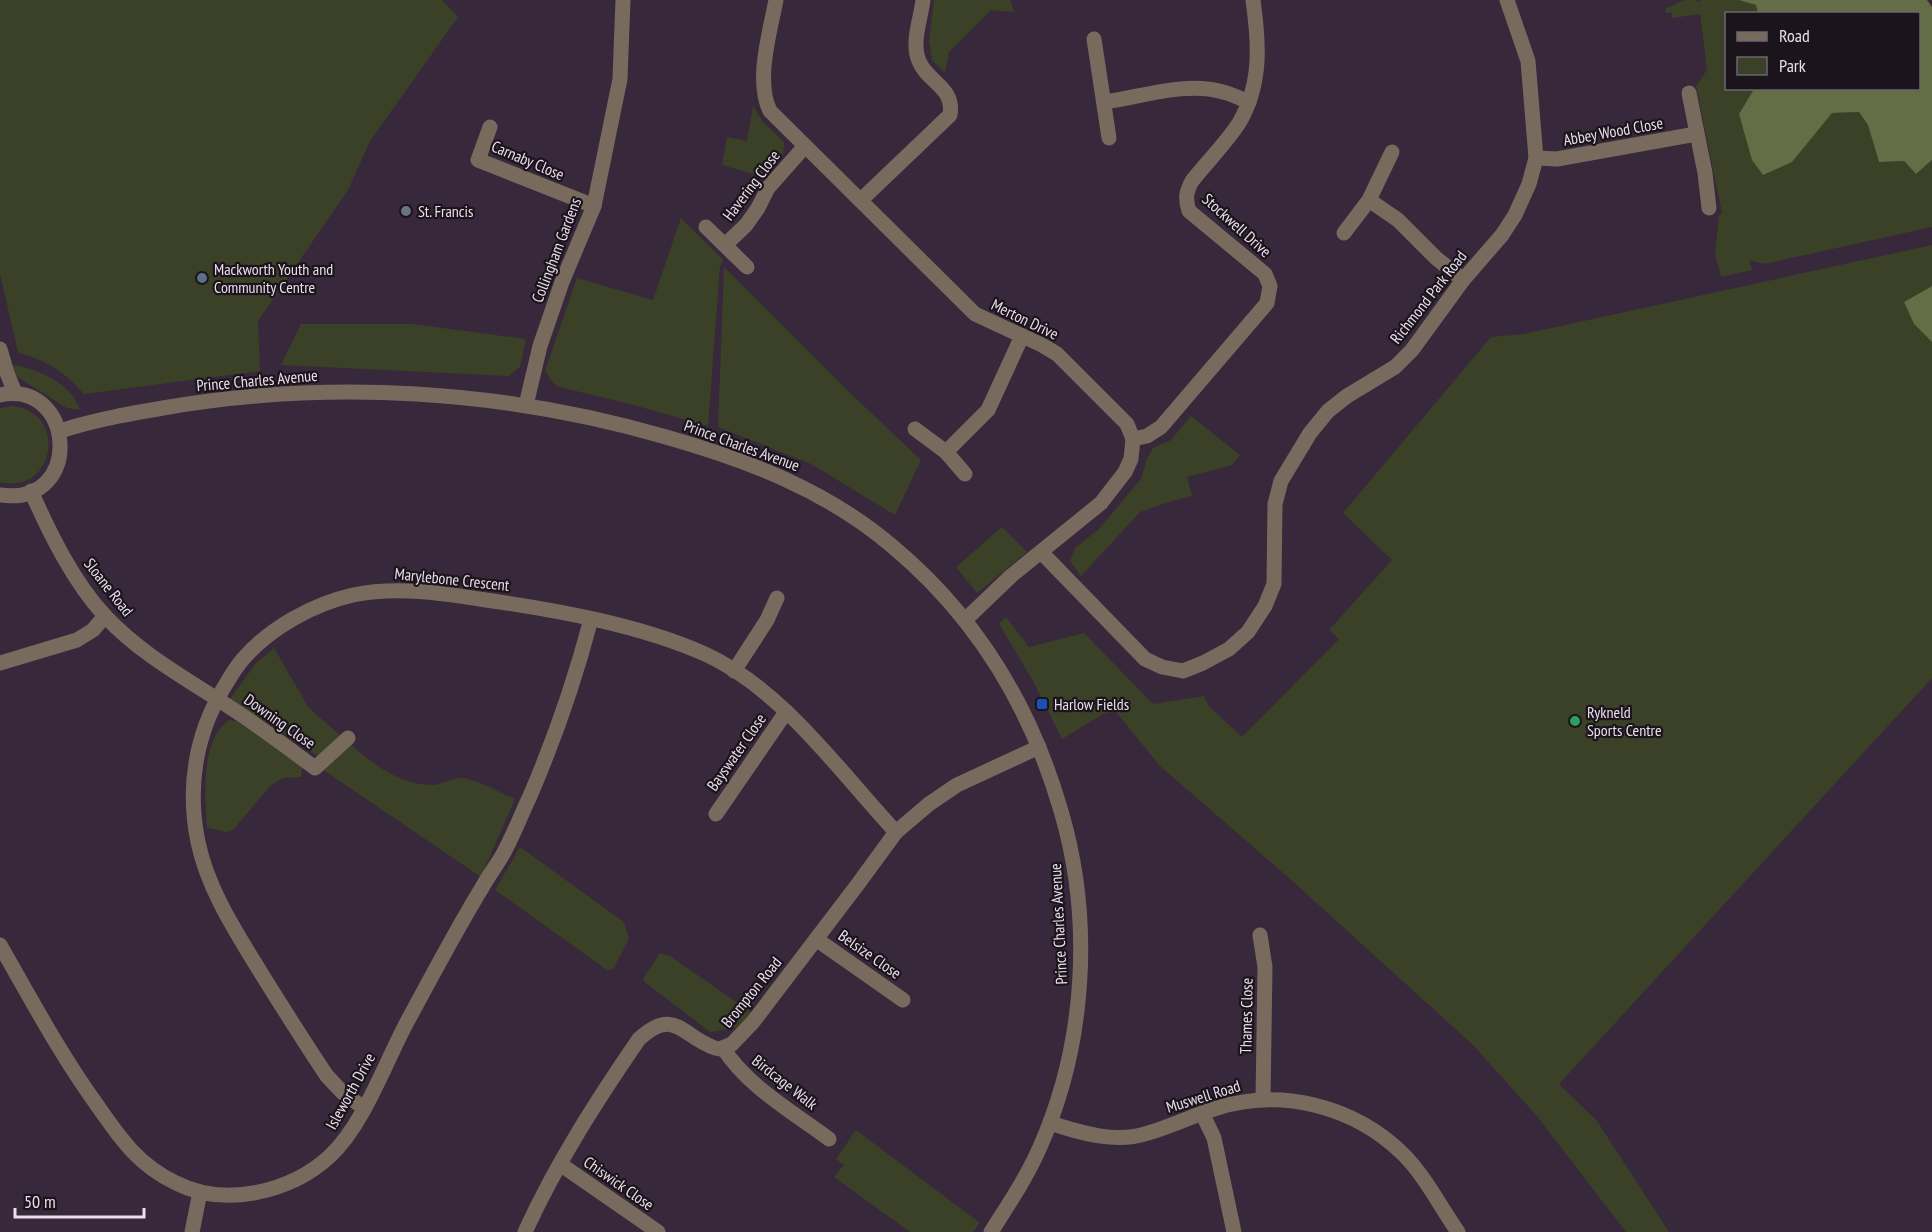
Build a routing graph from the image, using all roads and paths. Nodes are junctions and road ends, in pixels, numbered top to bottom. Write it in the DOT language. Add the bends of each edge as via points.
graph roads {
  1 [pos="623,0"];
  2 [pos="776,0"];
  3 [pos="923,0"];
  4 [pos="1253,0"];
  5 [pos="1507,0"];
  6 [pos="1094,39"];
  7 [pos="1689,93"];
  8 [pos="1104,102"];
  9 [pos="1249,102"];
  10 [pos="490,127"];
  11 [pos="1696,134"];
  12 [pos="1108,138"];
  13 [pos="805,146"];
  14 [pos="1392,152"];
  15 [pos="1536,158"];
  16 [pos="861,200"];
  17 [pos="1369,200"];
  18 [pos="594,207"];
  19 [pos="1709,208"];
  20 [pos="706,227"];
  21 [pos="1344,233"];
  22 [pos="725,245"];
  23 [pos="747,267"];
  24 [pos="1463,280"];
  25 [pos="1022,336"];
  26 [pos="0,349"];
  27 [pos="8,394"];
  28 [pos="526,405"];
  29 [pos="915,429"];
  30 [pos="60,431"];
  31 [pos="1133,439"];
  32 [pos="946,452"];
  33 [pos="965,474"];
  34 [pos="32,491"];
  35 [pos="0,495"];
  36 [pos="1041,552"];
  37 [pos="777,598"];
  38 [pos="105,616"];
  39 [pos="591,619"];
  40 [pos="965,620"];
  41 [pos="0,663"];
  42 [pos="734,671"];
  43 [pos="217,699"];
  44 [pos="786,712"];
  45 [pos="348,738"];
  46 [pos="1039,747"];
  47 [pos="716,814"];
  48 [pos="896,832"];
  49 [pos="1260,935"];
  50 [pos="816,939"];
  51 [pos="0,945"];
  52 [pos="903,999"];
  53 [pos="723,1048"];
  54 [pos="1263,1099"];
  55 [pos="364,1108"];
  56 [pos="1202,1113"];
  57 [pos="1050,1123"];
  58 [pos="830,1139"];
  59 [pos="560,1164"];
  60 [pos="200,1192"];
  61 [pos="192,1232"];
  62 [pos="525,1232"];
  63 [pos="658,1232"];
  64 [pos="991,1232"];
  65 [pos="1234,1232"];
  66 [pos="1458,1232"];
  1 -- 18 [label="street, Collingham Gardens" via="620,79"];
  2 -- 13 [label="street, Merton Drive" via="764,77 765,100 770,111"];
  3 -- 16 [label="street" via="918,60 949,96 950,115"];
  4 -- 9 [label="street, Stockwell Drive" via="1258,68"];
  5 -- 15 [label="street, Richmond Park Road" via="1528,61"];
  6 -- 8 [label="street"];
  7 -- 11 [label="street"];
  8 -- 9 [label="street" via="1203,88"];
  8 -- 12 [label="street"];
  9 -- 31 [label="street, Stockwell Drive" via="1238,124 1192,181 1186,201 1189,211 1264,274 1270,286 1267,303 1161,428"];
  10 -- 18 [label="street, Carnaby Close" via="478,160"];
  11 -- 15 [label="street, Abbey Wood Close" via="1557,159"];
  11 -- 19 [label="street"];
  13 -- 16 [label="street, Merton Drive"];
  13 -- 22 [label="street, Havering Close" via="768,188 746,225"];
  14 -- 17 [label="street"];
  15 -- 24 [label="street, Richmond Park Road" via="1515,215"];
  16 -- 25 [label="street, Merton Drive" via="975,314"];
  17 -- 21 [label="street"];
  17 -- 24 [label="street" via="1398,220"];
  18 -- 28 [label="street, Collingham Gardens" via="540,346"];
  20 -- 22 [label="street, Havering Close"];
  22 -- 23 [label="street, Havering Close"];
  24 -- 36 [label="street, Richmond Park Road" via="1412,350 1395,367 1328,411 1310,433 1281,481 1275,504 1274,584 1248,632 1229,649 1183,671 1145,659"];
  25 -- 31 [label="street, Merton Drive" via="1057,354 1127,424"];
  25 -- 32 [label="street" via="988,410"];
  26 -- 27 [label="street"];
  27 -- 30 [label="street" via="30,397 43,405"];
  28 -- 30 [label="street, Prince Charles Avenue" via="404,392 273,394 151,410"];
  28 -- 40 [label="street, Prince Charles Avenue" via="589,417 714,451 802,486 890,544"];
  29 -- 32 [label="street"];
  30 -- 34 [label="street" via="62,449 57,466"];
  31 -- 36 [label="street" via="1125,472 1101,503"];
  32 -- 33 [label="street"];
  34 -- 35 [label="street"];
  34 -- 38 [label="street, Sloane Road" via="73,572"];
  36 -- 40 [label="street"];
  37 -- 42 [label="street"];
  38 -- 41 [label="street" via="77,640"];
  38 -- 43 [label="street, Sloane Road" via="167,668"];
  39 -- 42 [label="street, Marylebone Crescent" via="705,654"];
  39 -- 43 [label="street, Marylebone Crescent" via="448,594 380,591 352,595 309,610 264,640 243,658"];
  39 -- 55 [label="street, Isleworth Drive" via="564,712 515,829"];
  40 -- 46 [label="street, Prince Charles Avenue" via="992,656"];
  42 -- 44 [label="street, Marylebone Crescent"];
  43 -- 45 [label="street, Downing Close" via="315,768"];
  43 -- 55 [label="street, Marylebone Crescent" via="201,739 192,783 197,840 209,880 232,925 327,1076"];
  44 -- 47 [label="street, Bayswater Close"];
  44 -- 48 [label="street, Marylebone Crescent"];
  46 -- 48 [label="street, Brompton Road" via="957,785"];
  46 -- 57 [label="street, Prince Charles Avenue" via="1068,835 1075,874 1080,955 1080,996"];
  48 -- 50 [label="street, Brompton Road"];
  49 -- 54 [label="street, Thames Close" via="1266,967"];
  50 -- 52 [label="street, Belsize Close"];
  50 -- 53 [label="street, Brompton Road" via="753,1022"];
  51 -- 60 [label="street, Isleworth Drive" via="39,1017 125,1145 158,1173"];
  53 -- 58 [label="street, Birdcage Walk" via="748,1078"];
  53 -- 59 [label="street, Brompton Road" via="710,1047 672,1024 665,1023 646,1032"];
  54 -- 56 [label="street, Muswell Road"];
  54 -- 66 [label="street, Muswell Road" via="1321,1107 1377,1133 1410,1163"];
  55 -- 60 [label="street, Isleworth Drive" via="343,1143 305,1174 246,1194"];
  56 -- 57 [label="street, Muswell Road" via="1133,1136 1104,1136"];
  56 -- 65 [label="street" via="1214,1138"];
  57 -- 64 [label="street, Prince Charles Avenue" via="1033,1162"];
  59 -- 62 [label="street, Brompton Road"];
  59 -- 63 [label="street, Chiswick Close"];
  60 -- 61 [label="street"];
}
